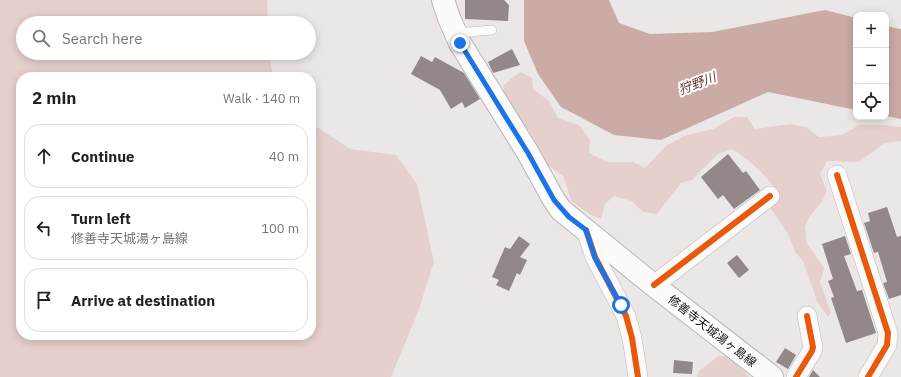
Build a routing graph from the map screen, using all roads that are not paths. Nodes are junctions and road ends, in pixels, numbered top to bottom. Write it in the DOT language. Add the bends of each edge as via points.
graph roads {
  1 [pos="443,0"];
  2 [pos="492,30"];
  3 [pos="455,33"];
  4 [pos="837,175"];
  5 [pos="770,196"];
  6 [pos="586,230"];
  7 [pos="654,286"];
  8 [pos="808,316"];
  9 [pos="638,377"];
  10 [pos="772,377"];
  11 [pos="796,377"];
  12 [pos="868,377"];
  1 -- 3 [label="main road, 修善寺天城湯ヶ島線"];
  2 -- 3 [label="lane"];
  3 -- 6 [label="main road, 修善寺天城湯ヶ島線" via="554,200 569,217"];
  4 -- 12 [label="street" via="888,333 886,345"];
  5 -- 7 [label="street"];
  6 -- 7 [label="main road, 修善寺天城湯ヶ島線"];
  6 -- 9 [label="street" via="595,258 626,316"];
  7 -- 10 [label="main road, 修善寺天城湯ヶ島線"];
  8 -- 11 [label="street" via="813,347"];
}
